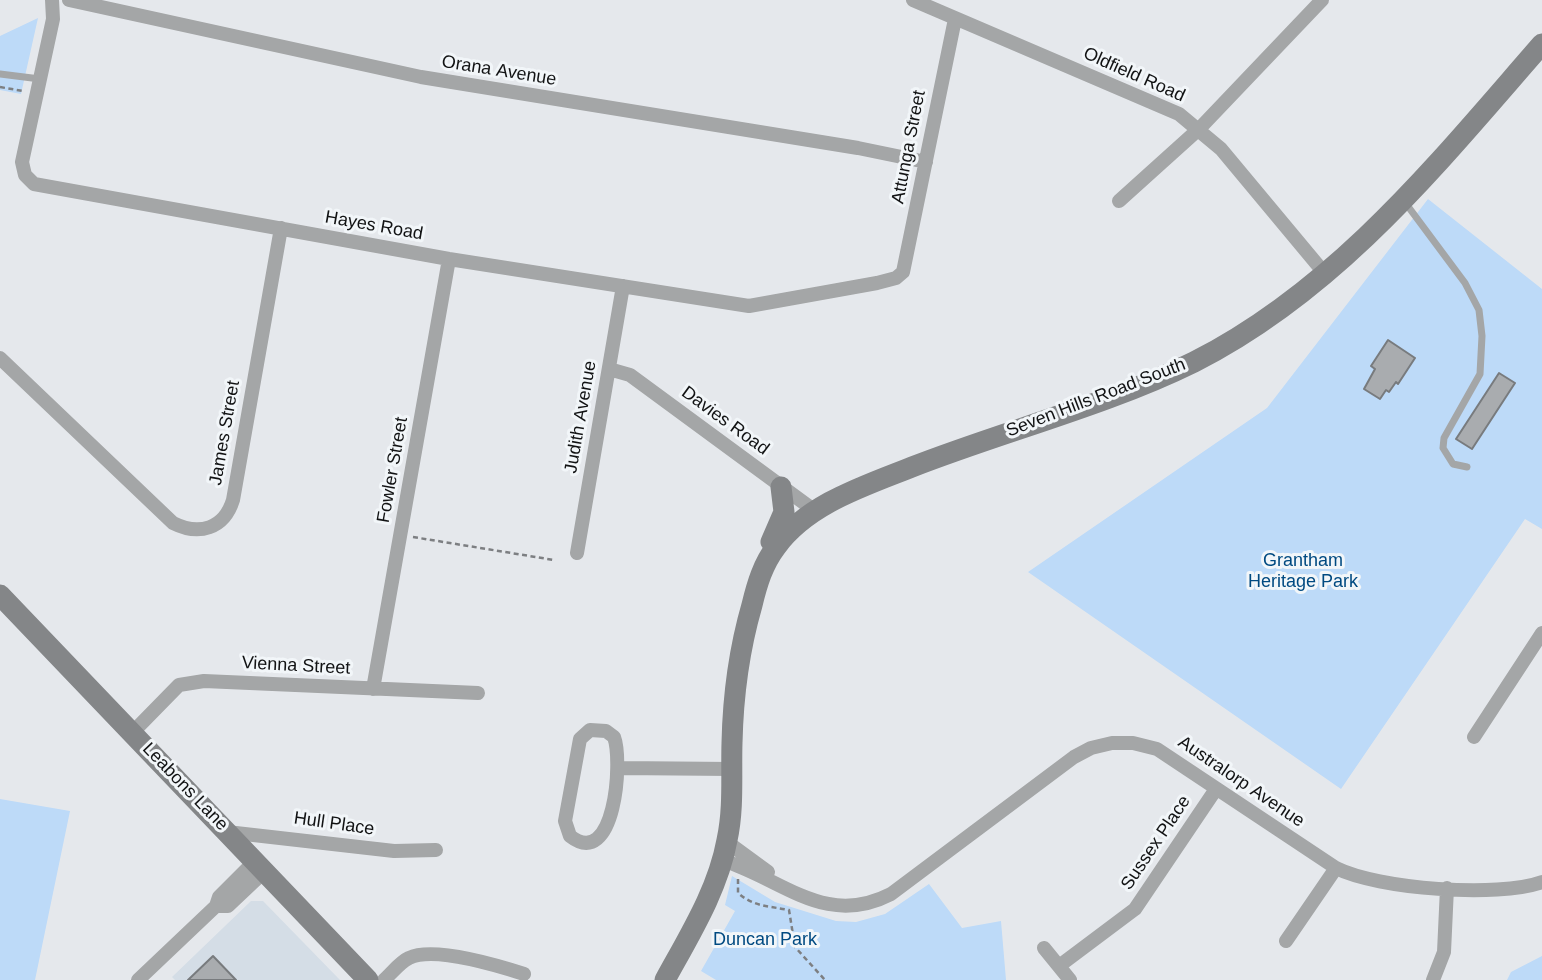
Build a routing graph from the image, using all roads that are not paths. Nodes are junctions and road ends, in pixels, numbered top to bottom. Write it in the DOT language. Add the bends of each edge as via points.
graph roads {
  1 [pos="55,0"];
  2 [pos="69,0"];
  3 [pos="913,0"];
  4 [pos="1322,0"];
  5 [pos="955,19"];
  6 [pos="1542,44"];
  7 [pos="0,74"];
  8 [pos="40,79"];
  9 [pos="1200,128"];
  10 [pos="926,162"];
  11 [pos="1119,201"];
  12 [pos="1404,201"];
  13 [pos="281,228"];
  14 [pos="450,259"];
  15 [pos="1326,275"];
  16 [pos="896,278"];
  17 [pos="623,286"];
  18 [pos="0,358"];
  19 [pos="609,369"];
  20 [pos="1467,467"];
  21 [pos="781,487"];
  22 [pos="815,511"];
  23 [pos="577,553"];
  24 [pos="768,558"];
  25 [pos="0,595"];
  26 [pos="1542,633"];
  27 [pos="373,689"];
  28 [pos="478,693"];
  29 [pos="132,733"];
  30 [pos="1474,737"];
  31 [pos="619,768"];
  32 [pos="732,769"];
  33 [pos="1216,789"];
  34 [pos="227,832"];
  35 [pos="436,850"];
  36 [pos="730,856"];
  37 [pos="259,867"];
  38 [pos="1336,868"];
  39 [pos="1542,882"];
  40 [pos="1447,888"];
  41 [pos="794,892"];
  42 [pos="1286,941"];
  43 [pos="1044,948"];
  44 [pos="1059,966"];
  45 [pos="524,974"];
  46 [pos="138,980"];
  47 [pos="368,980"];
  48 [pos="384,980"];
  49 [pos="665,980"];
  50 [pos="1070,980"];
  51 [pos="1433,980"];
  1 -- 8 [label="street, Hayes Road"];
  2 -- 10 [label="street, Orana Avenue" via="421,77"];
  3 -- 5 [label="street, Oldfield Road"];
  4 -- 9 [label="street"];
  5 -- 9 [label="street, Oldfield Road" via="1179,114"];
  5 -- 10 [label="street, Attunga Street"];
  6 -- 12 [label="street, Seven Hills Road South"];
  7 -- 8 [label="lane"];
  8 -- 13 [label="street, Hayes Road" via="22,162 25,175 34,184"];
  9 -- 11 [label="street"];
  9 -- 15 [label="street, Oldfield Road"];
  10 -- 16 [label="street, Attunga Street" via="907,263"];
  12 -- 15 [label="street, Seven Hills Road South"];
  12 -- 20 [label="lane" via="1465,283 1479,310 1480,374 1444,438 1443,448 1453,464"];
  13 -- 14 [label="street, Hayes Road"];
  13 -- 18 [label="street, James Street" via="233,500 216,525 194,530 173,523"];
  14 -- 17 [label="street, Hayes Road"];
  14 -- 27 [label="street, Fowler Street"];
  15 -- 22 [label="street, Seven Hills Road South" via="1194,362 894,474"];
  16 -- 17 [label="street, Hayes Road" via="749,306"];
  17 -- 19 [label="street, Judith Avenue"];
  19 -- 21 [label="street, Davies Road" via="630,375"];
  19 -- 23 [label="street, Judith Avenue"];
  21 -- 22 [label="street, Davies Road"];
  21 -- 24 [label="street, Seven Hills Road South" via="784,512"];
  22 -- 24 [label="street, Seven Hills Road South" via="786,535"];
  24 -- 32 [label="street, Seven Hills Road South" via="742,641 734,698"];
  25 -- 29 [label="street, Leabons Lane"];
  26 -- 30 [label="street"];
  27 -- 28 [label="street, Vienna Street"];
  27 -- 29 [label="street, Vienna Street" via="204,681 179,685"];
  29 -- 34 [label="street, Leabons Lane"];
  31 -- 31 [label="street" via="612,735 593,729 584,733 565,821 573,839 587,842 602,836"];
  31 -- 32 [label="street"];
  32 -- 36 [label="street, Seven Hills Road South"];
  33 -- 38 [label="street, Australorp Avenue"];
  33 -- 41 [label="street, Australorp Avenue" via="1157,749 1133,743 1101,745 1074,757 876,902 835,906"];
  33 -- 44 [label="street, Sussex Place" via="1135,909"];
  34 -- 35 [label="street, Hull Place" via="394,851"];
  34 -- 37 [label="street, Leabons Lane"];
  36 -- 41 [label="street, Australorp Avenue"];
  36 -- 41 [label="street, Australorp Avenue"];
  36 -- 49 [label="street, Seven Hills Road South"];
  37 -- 46 [label="street" via="228,906 216,906"];
  37 -- 47 [label="street, Leabons Lane"];
  38 -- 40 [label="street, Australorp Avenue" via="1386,885"];
  38 -- 42 [label="street"];
  39 -- 40 [label="street, Australorp Avenue" via="1505,889"];
  40 -- 51 [label="street" via="1444,951"];
  43 -- 44 [label="street"];
  44 -- 50 [label="street"];
  45 -- 48 [label="street" via="422,955 405,960"];
}
